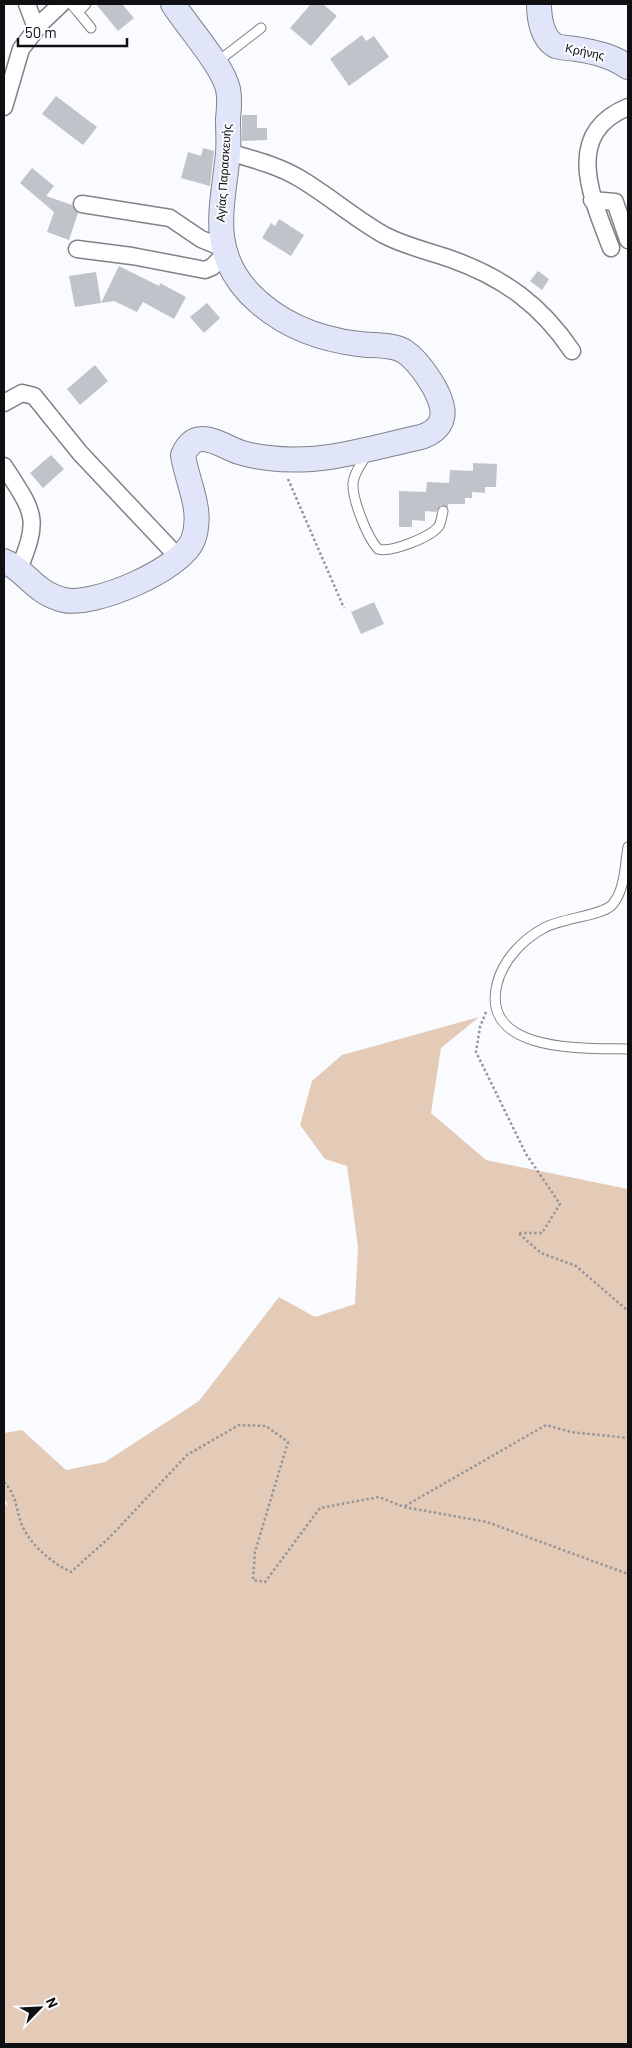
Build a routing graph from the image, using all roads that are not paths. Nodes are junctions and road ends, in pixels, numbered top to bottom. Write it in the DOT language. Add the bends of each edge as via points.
graph roads {
  1 [pos="27,4"];
  2 [pos="62,4"];
  3 [pos="71,4"];
  4 [pos="86,4"];
  5 [pos="173,4"];
  6 [pos="539,4"];
  7 [pos="78,12"];
  8 [pos="36,28"];
  9 [pos="91,28"];
  10 [pos="261,28"];
  11 [pos="214,64"];
  12 [pos="628,67"];
  13 [pos="4,107"];
  14 [pos="628,107"];
  15 [pos="228,152"];
  16 [pos="592,200"];
  17 [pos="82,204"];
  18 [pos="628,240"];
  19 [pos="611,248"];
  20 [pos="77,249"];
  21 [pos="224,251"];
  22 [pos="572,351"];
  23 [pos="4,403"];
  24 [pos="370,450"];
  25 [pos="4,466"];
  26 [pos="443,511"];
  27 [pos="179,558"];
  28 [pos="11,566"];
  29 [pos="628,847"];
  30 [pos="628,1049"];
  1 -- 8 [label="street"];
  2 -- 8 [label="street"];
  3 -- 7 [label="lane"];
  4 -- 7 [label="lane"];
  5 -- 11 [label="street, Αγίας Παρασκευής"];
  6 -- 12 [label="street, Κρήνης" via="543,30 556,46 606,56"];
  7 -- 9 [label="lane"];
  8 -- 13 [label="street" via="21,49"];
  10 -- 11 [label="lane"];
  11 -- 15 [label="street, Αγίας Παρασκευής" via="224,77 229,93"];
  14 -- 16 [label="street" via="603,122 591,136 586,155"];
  15 -- 21 [label="street, Αγίας Παρασκευής" via="220,219"];
  15 -- 22 [label="street" via="265,162 298,177 400,244 486,274 530,301 555,325"];
  16 -- 18 [label="street" via="615,202"];
  16 -- 19 [label="street"];
  17 -- 21 [label="street" via="170,218"];
  20 -- 21 [label="street" via="206,270"];
  21 -- 24 [label="street, Αγίας Παρασκευής" via="250,294 291,325 324,339 396,348 420,366 442,406 440,423 426,435"];
  23 -- 27 [label="street" via="22,392 34,396 80,453"];
  24 -- 26 [label="lane" via="353,482 368,534 378,549 398,548 430,533 440,525"];
  24 -- 27 [label="street, Αγίας Παρασκευής" via="336,457 285,460 247,454 202,439 193,441 183,454 197,506 196,523 193,540"];
  25 -- 28 [label="street" via="28,502 33,518 29,540"];
  27 -- 28 [label="street, Αγίας Παρασκευής" via="140,580 79,602 41,591"];
  29 -- 30 [label="lane" via="621,886 611,906 568,918 524,941 509,957 495,990 499,1014 509,1027 533,1041 566,1048"];
}
